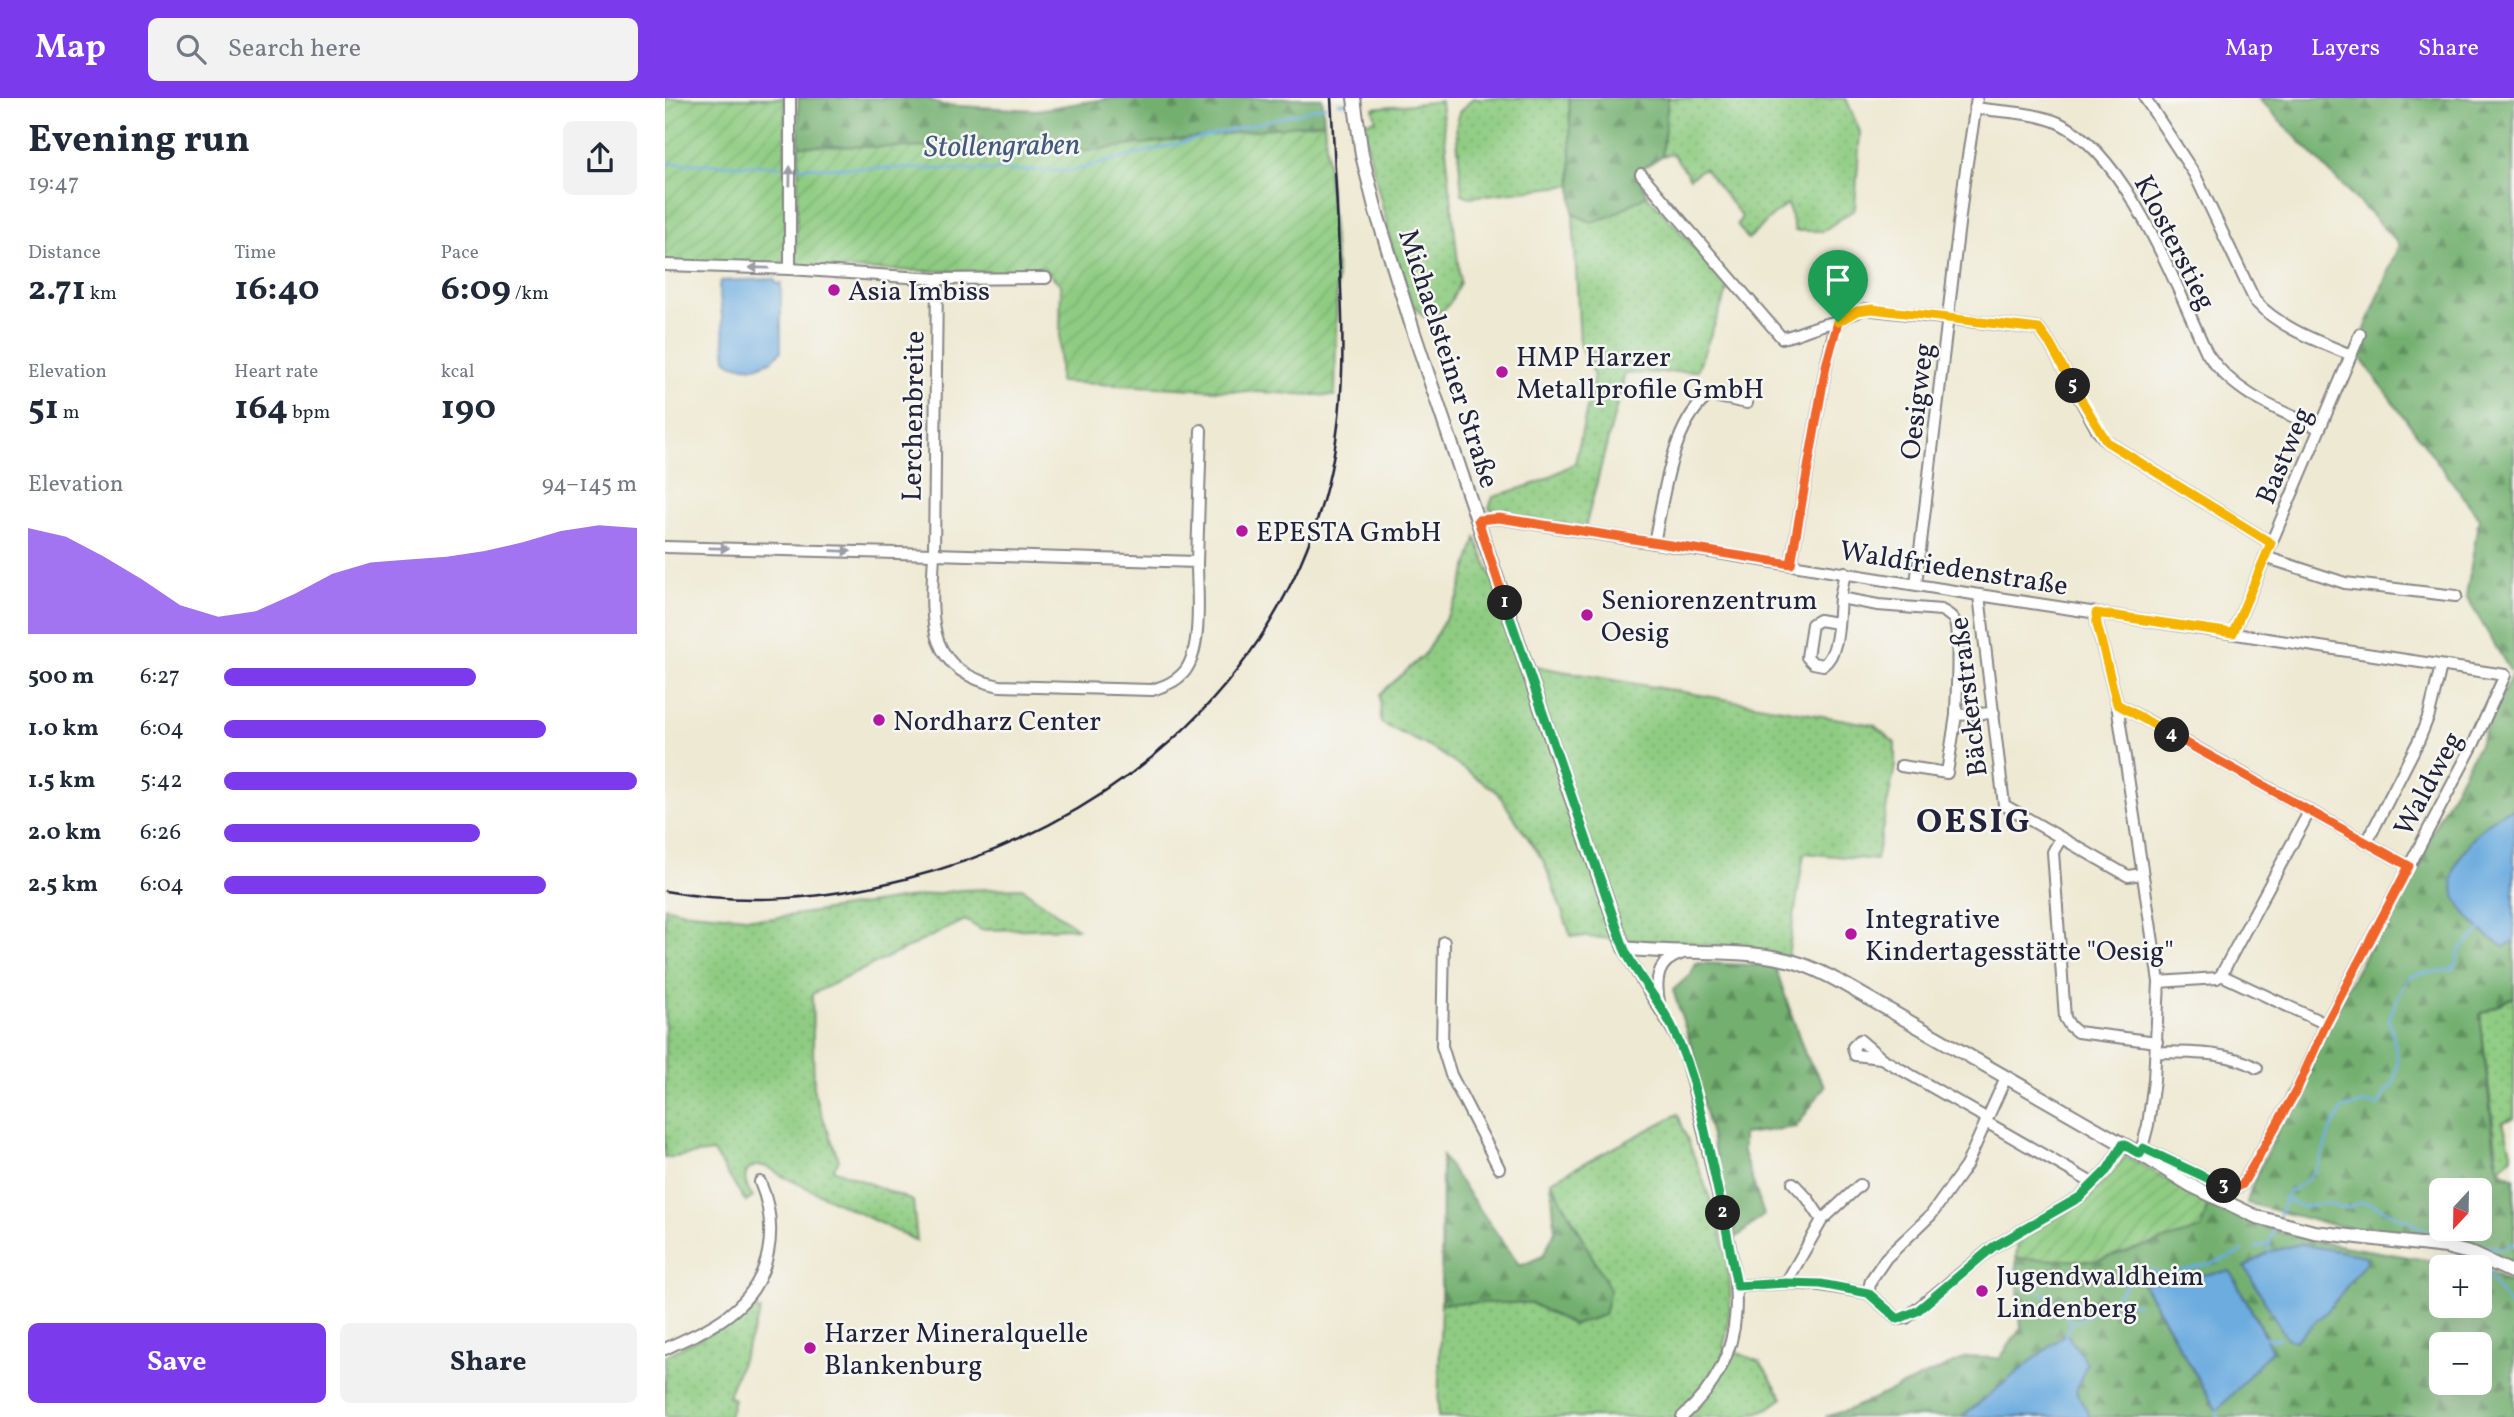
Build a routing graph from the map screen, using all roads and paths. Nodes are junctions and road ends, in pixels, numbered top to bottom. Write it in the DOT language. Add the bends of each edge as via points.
graph roads {
  1 [pos="790,98"];
  2 [pos="1354,98"];
  3 [pos="2145,98"];
  4 [pos="1975,103"];
  5 [pos="1641,173"];
  6 [pos="665,265"];
  7 [pos="790,269"];
  8 [pos="1046,278"];
  9 [pos="937,279"];
  10 [pos="1948,318"];
  11 [pos="1838,322"];
  12 [pos="2360,334"];
  13 [pos="2351,355"];
  14 [pos="1747,403"];
  15 [pos="2319,428"];
  16 [pos="1201,430"];
  17 [pos="1478,520"];
  18 [pos="1654,543"];
  19 [pos="2271,543"];
  20 [pos="665,547"];
  21 [pos="934,554"];
  22 [pos="2265,557"];
  23 [pos="1197,562"];
  24 [pos="1791,564"];
  25 [pos="1845,572"];
  26 [pos="1916,584"];
  27 [pos="1979,595"];
  28 [pos="2456,596"];
  29 [pos="1840,598"];
  30 [pos="2096,613"];
  31 [pos="1837,623"];
  32 [pos="2233,633"];
  33 [pos="2441,666"];
  34 [pos="2505,675"];
  35 [pos="2117,704"];
  36 [pos="1994,713"];
  37 [pos="1956,715"];
  38 [pos="1901,766"];
  39 [pos="2309,812"];
  40 [pos="2061,838"];
  41 [pos="2367,842"];
  42 [pos="2409,866"];
  43 [pos="2142,874"];
  44 [pos="1444,942"];
  45 [pos="1624,948"];
  46 [pos="1684,953"];
  47 [pos="2221,975"];
  48 [pos="2159,982"];
  49 [pos="1660,1005"];
  50 [pos="2326,1024"];
  51 [pos="2156,1047"];
  52 [pos="1881,1058"];
  53 [pos="2257,1068"];
  54 [pos="2006,1077"];
  55 [pos="1986,1120"];
  56 [pos="2134,1148"];
  57 [pos="1499,1168"];
  58 [pos="760,1182"];
  59 [pos="1793,1183"];
  60 [pos="2094,1184"];
  61 [pos="1860,1185"];
  62 [pos="1822,1220"];
  63 [pos="2514,1273"];
  64 [pos="1786,1283"];
  65 [pos="1737,1286"];
  66 [pos="1868,1293"];
  67 [pos="665,1349"];
  68 [pos="1682,1417"];
  7 -- 1 [label="street, one-way"];
  2 -- 17 [label="street, Michaelsteiner Straße" via="1376,211"];
  3 -- 13 [label="street" via="2200,184 2255,301 2279,321"];
  4 -- 10 [label="street, Oesigweg"];
  4 -- 15 [label="street, Klosterstieg" via="2057,122 2084,139 2134,201 2217,368 2253,398"];
  5 -- 11 [label="street" via="1782,338"];
  7 -- 6 [label="street, one-way"];
  7 -- 9 [label="street"];
  8 -- 9 [label="street"];
  9 -- 21 [label="street, Lerchenbreite"];
  10 -- 11 [label="street" via="1865,309"];
  10 -- 19 [label="street" via="2039,329 2107,442"];
  10 -- 26 [label="street, Oesigweg"];
  11 -- 24 [label="street"];
  12 -- 13 [label="street, Bastweg"];
  13 -- 15 [label="street, Bastweg"];
  14 -- 18 [label="street" via="1713,396 1690,417 1678,443"];
  15 -- 19 [label="street, Bastweg"];
  16 -- 23 [label="street, Lerchenbreite"];
  17 -- 18 [label="street, Waldfriedenstraße" via="1499,518"];
  17 -- 45 [label="street, Michaelsteiner Straße"];
  18 -- 24 [label="street, Waldfriedenstraße"];
  19 -- 22 [label="street, Bastweg"];
  20 -- 21 [label="street, one-way"];
  21 -- 23 [label="street"];
  21 -- 23 [label="street, Lerchenbreite" via="931,612 939,647 961,671 1000,687 1151,690 1170,684 1186,670 1193,653"];
  22 -- 28 [label="street" via="2345,583"];
  22 -- 32 [label="street, Bastweg"];
  24 -- 25 [label="street, Waldfriedenstraße"];
  25 -- 26 [label="street, Waldfriedenstraße"];
  25 -- 29 [label="street"];
  26 -- 27 [label="street, Waldfriedenstraße"];
  27 -- 30 [label="street, Waldfriedenstraße"];
  27 -- 36 [label="street, Bäckerstraße"];
  29 -- 31 [label="street"];
  29 -- 37 [label="street" via="1948,614 1957,638"];
  30 -- 32 [label="street, Waldfriedenstraße"];
  30 -- 35 [label="street"];
  32 -- 33 [label="street, Waldfriedenstraße"];
  33 -- 34 [label="street, Waldfriedenstraße"];
  33 -- 41 [label="street" via="2419,740"];
  34 -- 42 [label="street, Waldweg" via="2475,743"];
  35 -- 39 [label="street"];
  35 -- 43 [label="street"];
  36 -- 37 [label="street"];
  36 -- 40 [label="street, Bäckerstraße" via="2004,805"];
  37 -- 38 [label="street" via="1947,773"];
  39 -- 41 [label="street"];
  39 -- 47 [label="street"];
  40 -- 43 [label="street, Bäckerstraße" via="2128,876"];
  40 -- 51 [label="street" via="2053,852 2065,1018 2077,1032"];
  41 -- 42 [label="street"];
  42 -- 50 [label="street, Waldweg"];
  43 -- 48 [label="street"];
  44 -- 57 [label="street" via="1442,1046 1451,1074"];
  45 -- 46 [label="street"];
  45 -- 49 [label="street"];
  46 -- 49 [label="street" via="1666,961 1658,975"];
  46 -- 54 [label="street" via="1774,957 1811,968"];
  47 -- 48 [label="street"];
  47 -- 50 [label="street"];
  48 -- 51 [label="street"];
  49 -- 65 [label="street" via="1690,1076"];
  50 -- 56 [label="street, Waldweg" via="2297,1089 2242,1185 2221,1185"];
  51 -- 53 [label="street" via="2245,1060"];
  51 -- 56 [label="street" via="2148,1125"];
  52 -- 55 [label="street"];
  54 -- 55 [label="street"];
  54 -- 56 [label="street"];
  55 -- 60 [label="street"];
  55 -- 66 [label="street" via="1955,1183 1931,1215 1887,1258 1871,1280"];
  56 -- 60 [label="street"];
  56 -- 63 [label="street" via="2226,1204 2276,1224 2314,1233 2446,1247"];
  58 -- 67 [label="street" via="772,1227 758,1281 734,1311"];
  59 -- 62 [label="street"];
  60 -- 66 [label="street" via="2072,1202 1993,1247 1906,1318 1898,1319"];
  61 -- 62 [label="street"];
  62 -- 64 [label="street"];
  64 -- 65 [label="street"];
  64 -- 66 [label="street"];
  65 -- 68 [label="street" via="1735,1321 1725,1357 1707,1390"];
}
